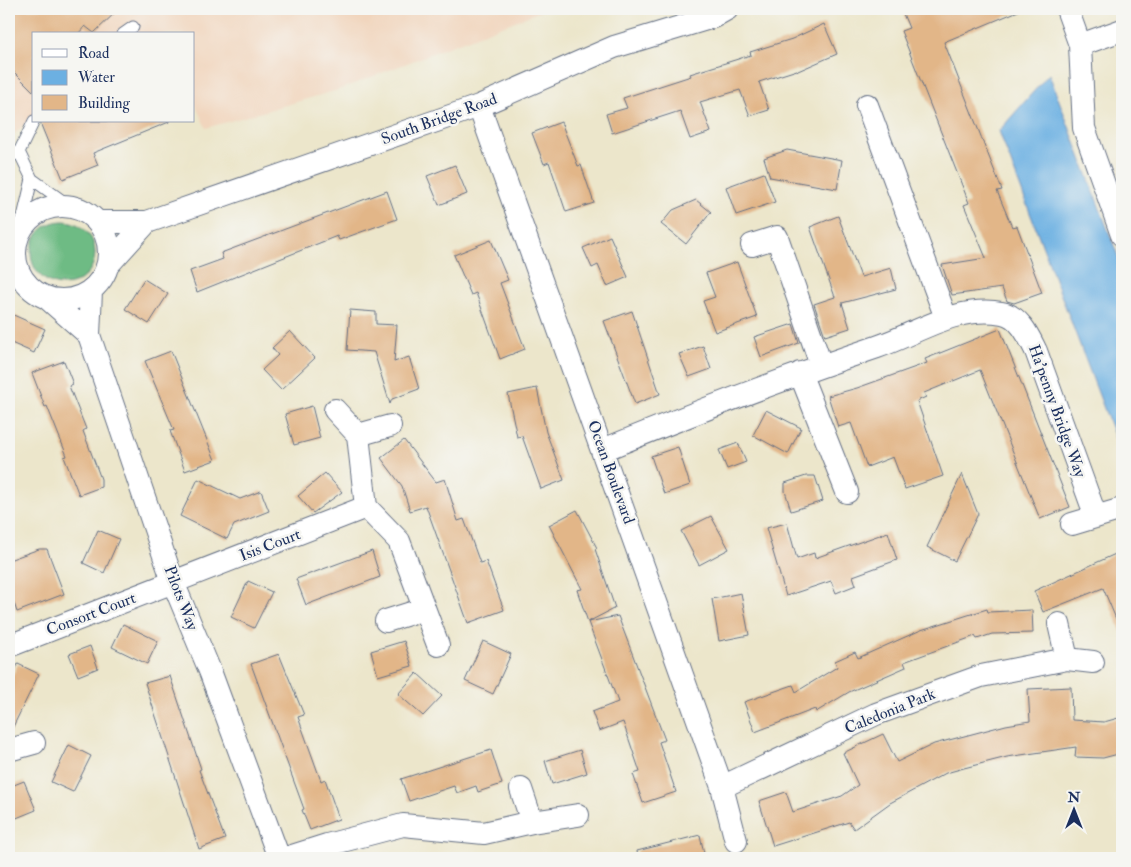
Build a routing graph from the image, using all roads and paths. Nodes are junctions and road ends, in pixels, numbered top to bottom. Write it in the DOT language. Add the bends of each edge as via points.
graph roads {
  1 [pos="728,9"];
  2 [pos="1067,9"];
  3 [pos="1122,30"];
  4 [pos="1080,45"];
  5 [pos="867,105"];
  6 [pos="479,106"];
  7 [pos="33,122"];
  8 [pos="14,154"];
  9 [pos="32,179"];
  10 [pos="71,207"];
  11 [pos="98,222"];
  12 [pos="147,222"];
  13 [pos="1122,235"];
  14 [pos="752,245"];
  15 [pos="14,247"];
  16 [pos="108,265"];
  17 [pos="9,288"];
  18 [pos="92,291"];
  19 [pos="40,295"];
  20 [pos="946,318"];
  21 [pos="90,335"];
  22 [pos="821,365"];
  23 [pos="800,373"];
  24 [pos="335,410"];
  25 [pos="390,426"];
  26 [pos="358,435"];
  27 [pos="603,450"];
  28 [pos="847,492"];
  29 [pos="366,508"];
  30 [pos="1122,509"];
  31 [pos="1096,517"];
  32 [pos="1072,524"];
  33 [pos="174,582"];
  34 [pos="424,608"];
  35 [pos="386,621"];
  36 [pos="1059,624"];
  37 [pos="438,644"];
  38 [pos="9,646"];
  39 [pos="1067,659"];
  40 [pos="1093,662"];
  41 [pos="34,744"];
  42 [pos="9,750"];
  43 [pos="722,787"];
  44 [pos="521,789"];
  45 [pos="578,815"];
  46 [pos="532,822"];
  47 [pos="736,841"];
  48 [pos="279,858"];
  49 [pos="286,858"];
  1 -- 6 [label="street, South Bridge Road" via="713,17 614,47"];
  2 -- 4 [label="street"];
  3 -- 4 [label="street"];
  4 -- 13 [label="street" via="1084,128"];
  5 -- 20 [label="street"];
  6 -- 12 [label="street, South Bridge Road"];
  6 -- 27 [label="street, Ocean Boulevard"];
  7 -- 8 [label="lane"];
  8 -- 9 [label="lane"];
  9 -- 10 [label="lane"];
  9 -- 15 [label="lane"];
  10 -- 11 [label="street"];
  10 -- 15 [label="street" via="55,206 40,212 28,221"];
  11 -- 12 [label="street, South Bridge Road"];
  11 -- 16 [label="street" via="110,250"];
  12 -- 16 [label="street, South Bridge Road"];
  14 -- 22 [label="street" via="777,237"];
  15 -- 19 [label="street" via="22,279"];
  16 -- 18 [label="street"];
  17 -- 19 [label="street"];
  18 -- 19 [label="street" via="62,301"];
  18 -- 21 [label="street, Pilots Way"];
  19 -- 21 [label="street"];
  20 -- 22 [label="street, Ha'penny Bridge Way" via="879,346"];
  20 -- 31 [label="street, Ha'penny Bridge Way" via="978,310 1005,313 1025,328"];
  21 -- 33 [label="street, Pilots Way"];
  22 -- 23 [label="street, Ha'penny Bridge Way"];
  23 -- 27 [label="street, Ha'penny Bridge Way"];
  23 -- 28 [label="street"];
  24 -- 26 [label="street"];
  25 -- 26 [label="street"];
  26 -- 29 [label="street"];
  27 -- 43 [label="street, Ocean Boulevard"];
  29 -- 33 [label="street, Isis Court"];
  29 -- 34 [label="street" via="399,541"];
  30 -- 31 [label="street"];
  31 -- 32 [label="street"];
  33 -- 38 [label="street, Consort Court"];
  33 -- 48 [label="street, Pilots Way"];
  34 -- 35 [label="street"];
  34 -- 37 [label="street"];
  36 -- 39 [label="street"];
  39 -- 40 [label="street, Caledonia Park"];
  39 -- 43 [label="street, Caledonia Park" via="981,676 885,711"];
  41 -- 42 [label="street"];
  43 -- 47 [label="street, Ocean Boulevard"];
  44 -- 46 [label="street"];
  45 -- 46 [label="street"];
  46 -- 49 [label="street" via="484,833 403,825"];
}
